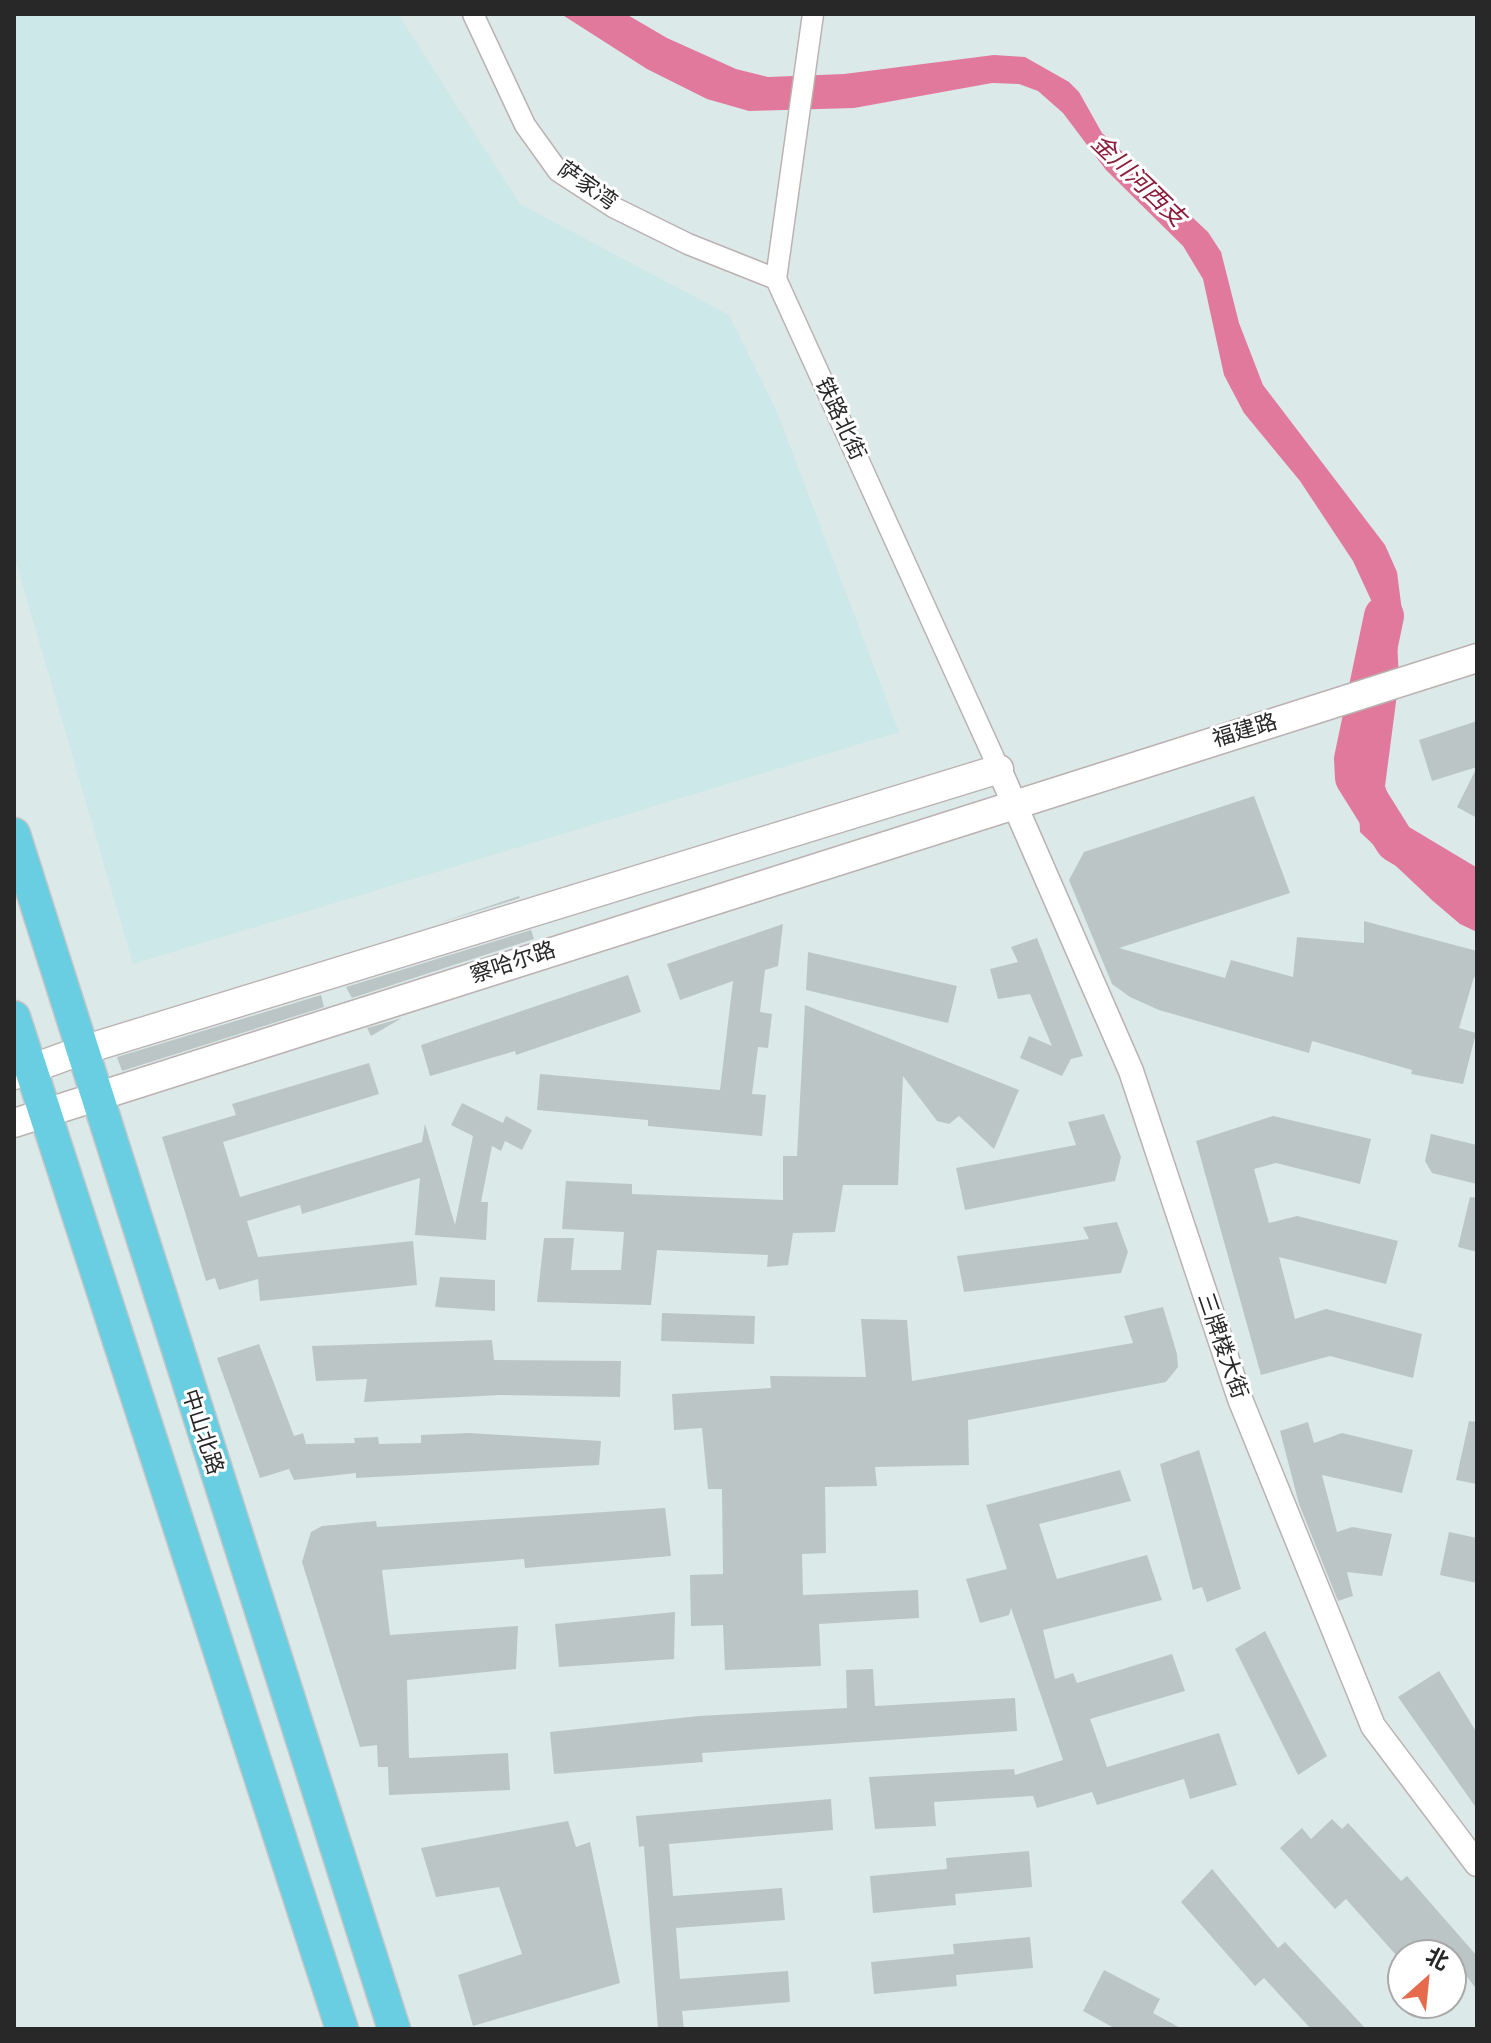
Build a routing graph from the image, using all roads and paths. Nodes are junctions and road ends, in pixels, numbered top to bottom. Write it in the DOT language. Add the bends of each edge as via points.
graph roads {
  1 [pos="473,14"];
  2 [pos="813,14"];
  3 [pos="776,279"];
  4 [pos="1477,658"];
  5 [pos="999,769"];
  6 [pos="1012,804"];
  7 [pos="14,834"];
  8 [pos="14,1017"];
  9 [pos="80,1051"];
  10 [pos="22,1073"];
  11 [pos="95,1097"];
  12 [pos="45,1113"];
  13 [pos="14,1123"];
  14 [pos="1477,1864"];
  15 [pos="342,2029"];
  16 [pos="394,2029"];
  1 -- 3 [label="street, 萨家湾" via="519,114 558,171 627,214"];
  2 -- 3 [label="street"];
  3 -- 5 [label="street, 铁路北街"];
  4 -- 6 [label="main road, 福建路"];
  5 -- 6 [label="street, 铁路北街"];
  5 -- 9 [label="main road, 察哈尔路"];
  6 -- 11 [label="main road, 察哈尔路"];
  6 -- 14 [label="street, 三牌楼大街" via="1131,1071 1240,1399 1373,1726"];
  7 -- 9 [label="main road, 中山北路"];
  8 -- 10 [label="main road"];
  9 -- 10 [label="main road, 察哈尔路"];
  9 -- 11 [label="main road, 中山北路"];
  10 -- 12 [label="main road"];
  11 -- 12 [label="main road, 察哈尔路"];
  11 -- 16 [label="main road, 中山北路"];
  12 -- 13 [label="main road, 察哈尔路"];
  12 -- 15 [label="main road"];
}
